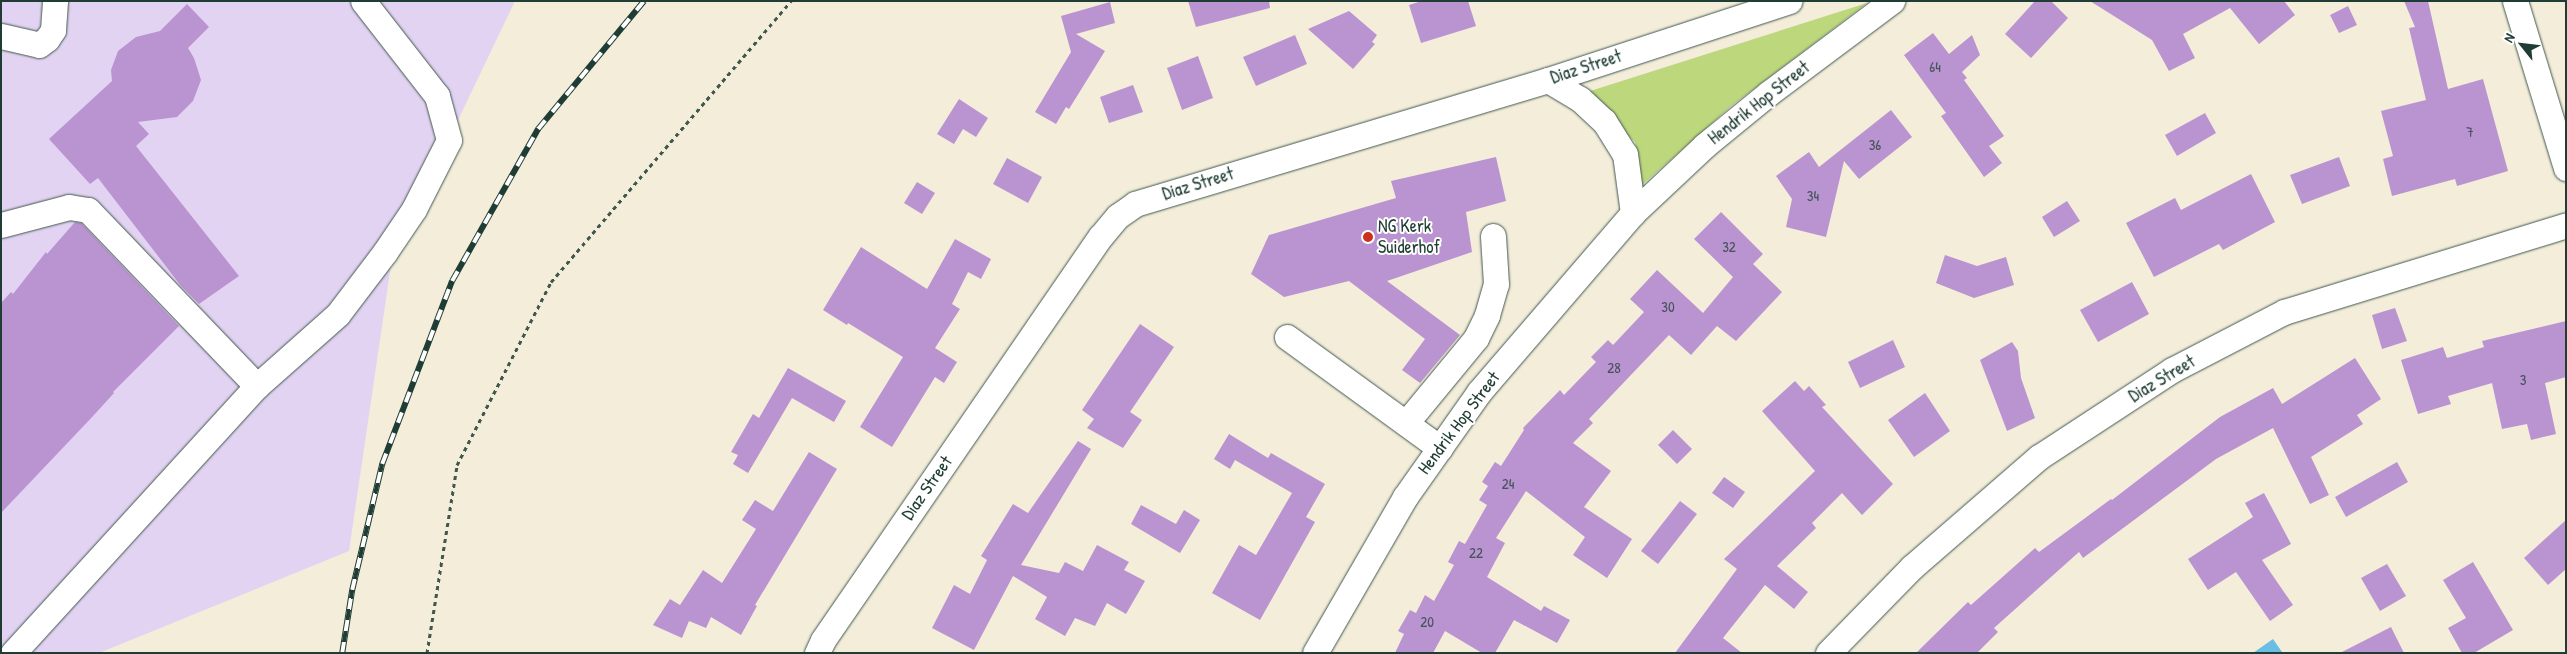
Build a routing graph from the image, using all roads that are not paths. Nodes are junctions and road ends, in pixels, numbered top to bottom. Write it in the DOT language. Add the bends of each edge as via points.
graph roads {
  1 [pos="54,1"];
  2 [pos="363,1"];
  3 [pos="1789,1"];
  4 [pos="1892,1"];
  5 [pos="2515,1"];
  6 [pos="1,36"];
  7 [pos="1548,80"];
  8 [pos="2566,168"];
  9 [pos="1633,213"];
  10 [pos="1,225"];
  11 [pos="2566,226"];
  12 [pos="1492,236"];
  13 [pos="1287,337"];
  14 [pos="257,386"];
  15 [pos="1406,423"];
  16 [pos="1440,448"];
  17 [pos="14,653"];
  18 [pos="817,653"];
  19 [pos="1315,653"];
  20 [pos="1828,653"];
  1 -- 6 [label="street" via="52,30 39,45"];
  2 -- 14 [label="street" via="437,96 449,140 414,209 338,314"];
  3 -- 7 [label="street, Diaz Street"];
  4 -- 9 [label="street, Hendrik Hop Street" via="1704,146"];
  5 -- 8 [label="street"];
  7 -- 9 [label="street" via="1580,99 1604,121 1625,154"];
  7 -- 18 [label="street, Diaz Street" via="1155,196 1118,216 1101,236"];
  9 -- 16 [label="street, Hendrik Hop Street" via="1479,392"];
  10 -- 14 [label="street" via="70,207 88,210"];
  11 -- 20 [label="street, Diaz Street" via="2284,312 2172,370 2038,457 1912,567"];
  12 -- 15 [label="street" via="1496,284 1487,315 1476,338"];
  13 -- 15 [label="street"];
  14 -- 17 [label="street"];
  15 -- 16 [label="street"];
  16 -- 19 [label="street, Hendrik Hop Street" via="1405,497"];
}
